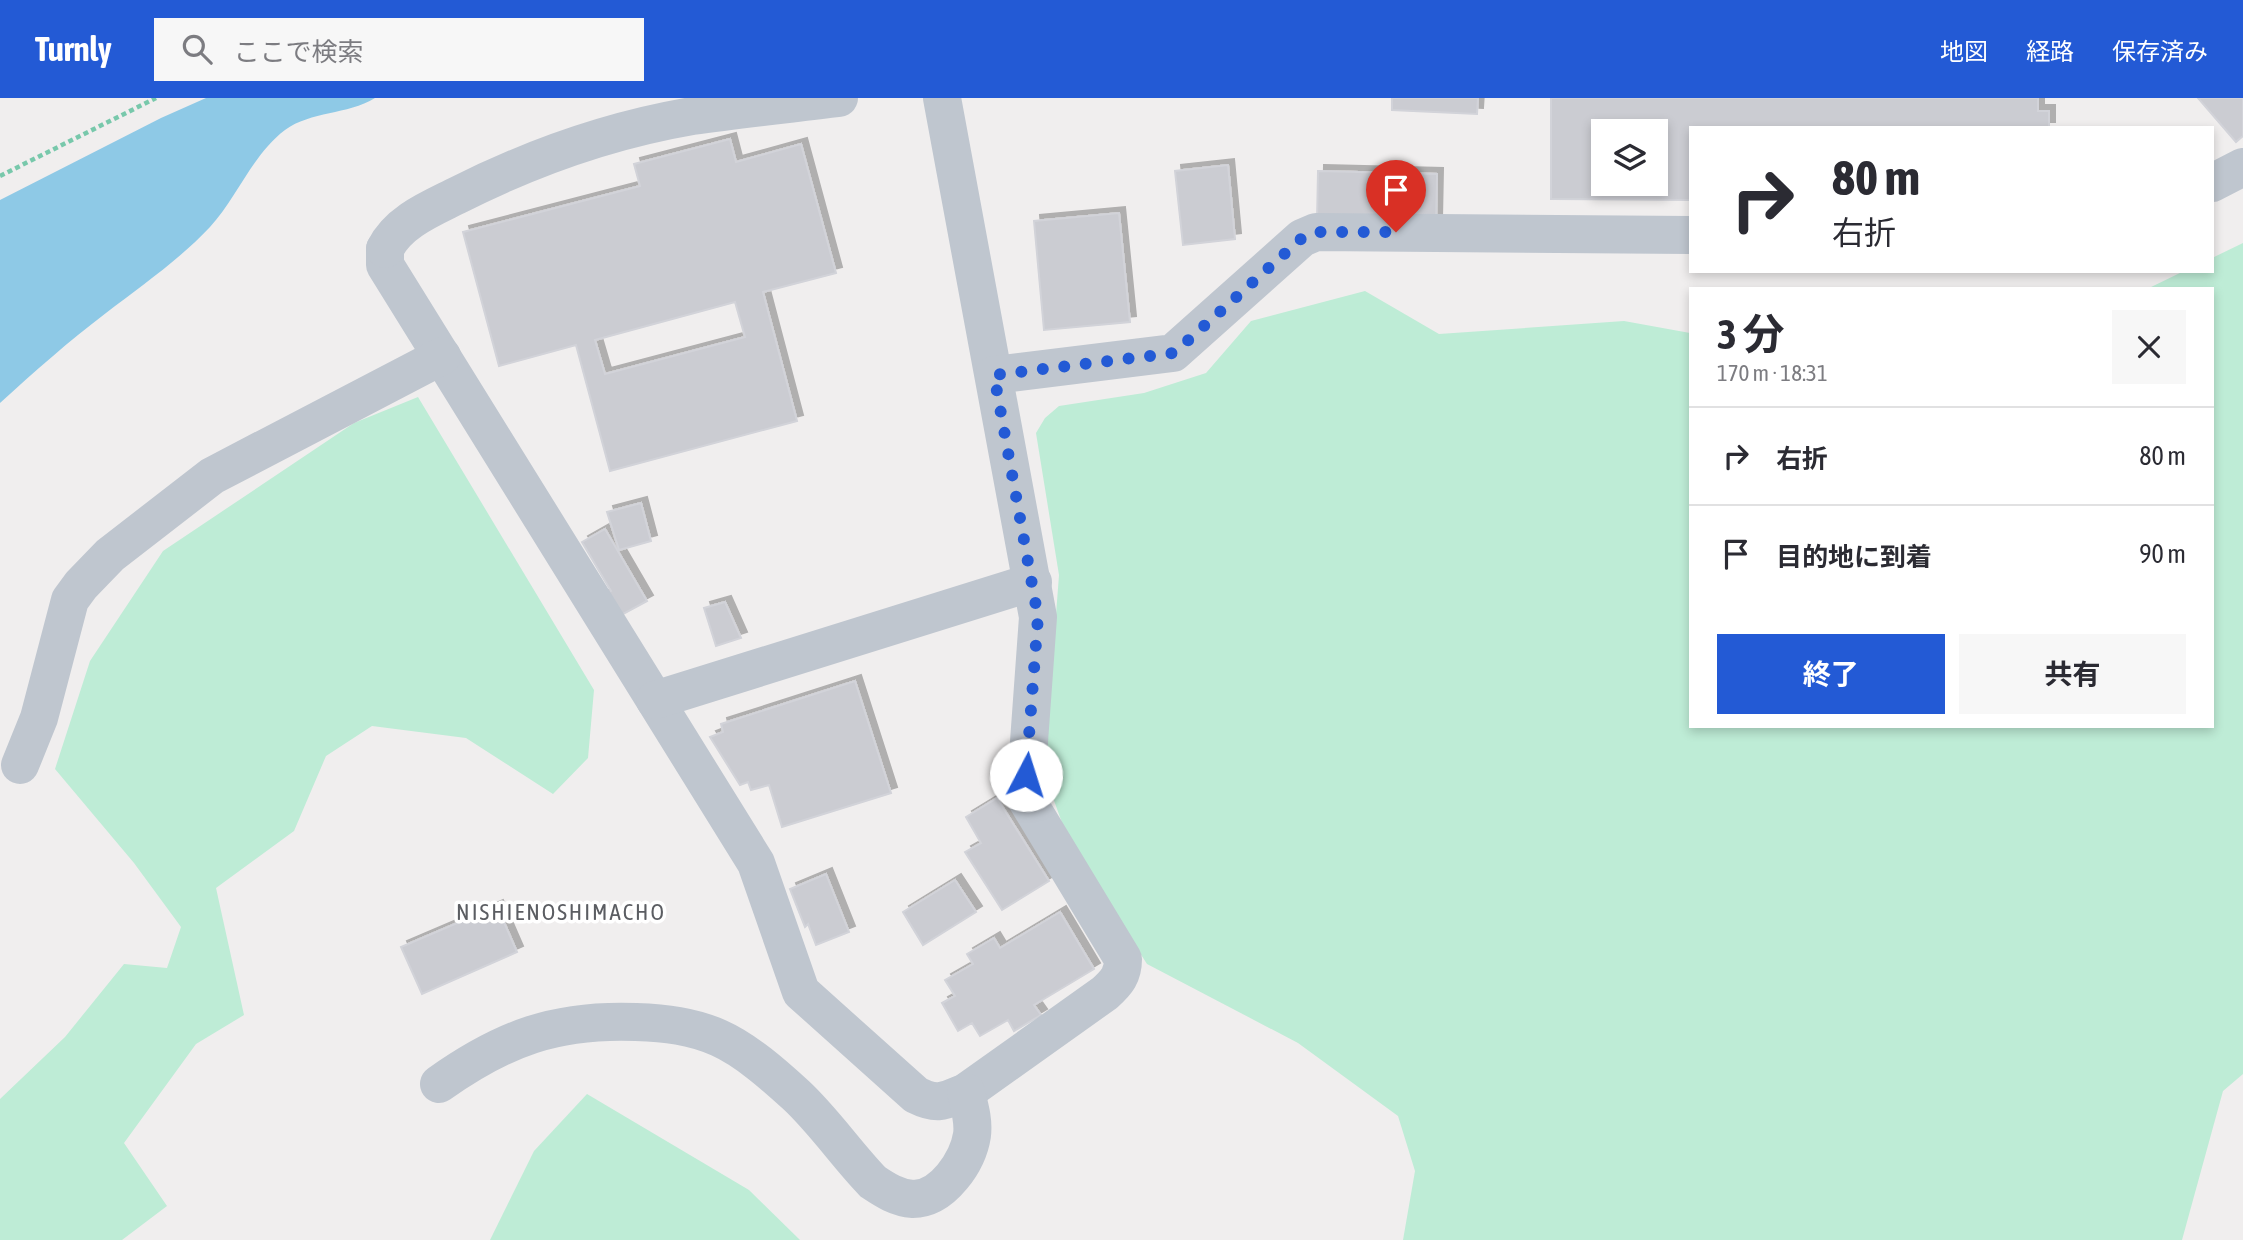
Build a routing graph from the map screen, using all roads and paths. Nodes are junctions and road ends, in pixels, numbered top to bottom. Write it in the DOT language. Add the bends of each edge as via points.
graph roads {
  1 [pos="156,98"];
  2 [pos="839,98"];
  3 [pos="942,98"];
  4 [pos="2243,167"];
  5 [pos="0,176"];
  6 [pos="2214,182"];
  7 [pos="1689,235"];
  8 [pos="442,356"];
  9 [pos="994,375"];
  10 [pos="1033,582"];
  11 [pos="655,700"];
  12 [pos="20,765"];
  13 [pos="439,1084"];
  14 [pos="966,1092"];
  1 -- 5 [label="path"];
  2 -- 8 [label="street" via="690,117 602,137 525,163 420,214 390,237 385,265"];
  3 -- 9 [label="street"];
  4 -- 6 [label="street"];
  7 -- 9 [label="street" via="1316,232 1302,238 1174,353"];
  8 -- 11 [label="street"];
  8 -- 12 [label="street" via="212,476 110,555 70,600 39,718"];
  9 -- 10 [label="street"];
  10 -- 11 [label="street"];
  10 -- 14 [label="street" via="1038,617 1025,797 1123,959 1123,971 1105,993"];
  11 -- 14 [label="street" via="756,863 801,992 916,1095 940,1102"];
  13 -- 14 [label="street" via="492,1051 566,1024 601,1021 682,1026 721,1039 749,1057 795,1094 873,1182 888,1192 916,1199 945,1184 966,1154 972,1134"];
}
